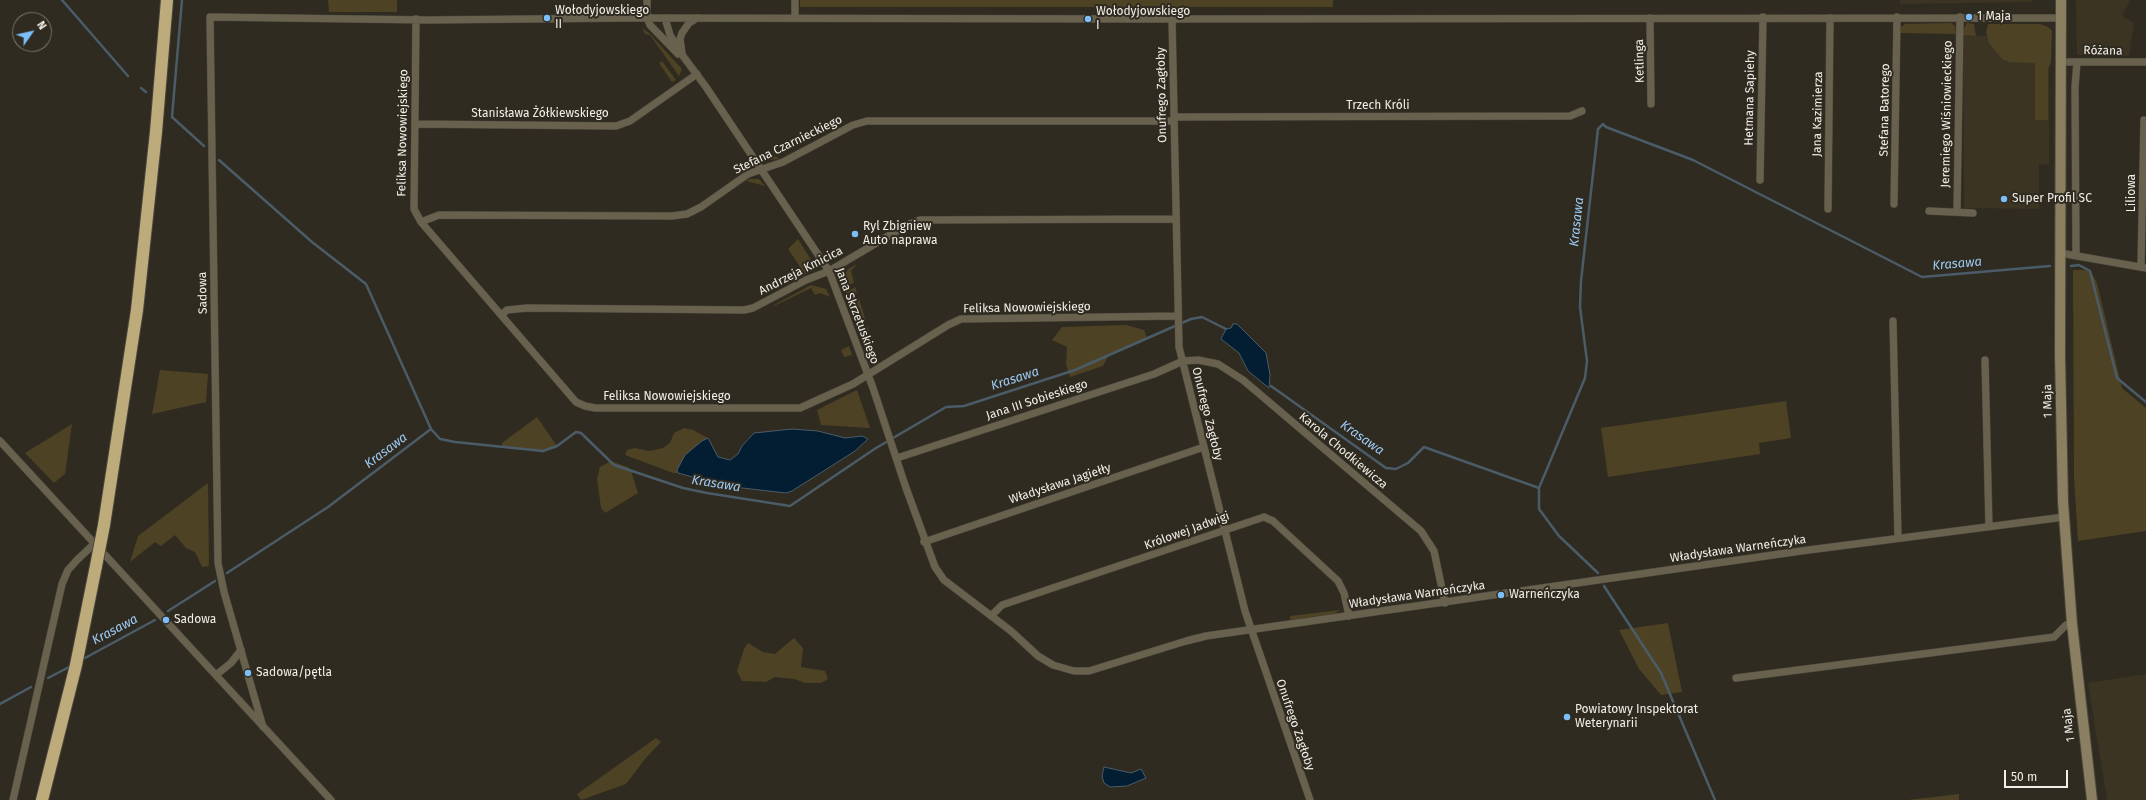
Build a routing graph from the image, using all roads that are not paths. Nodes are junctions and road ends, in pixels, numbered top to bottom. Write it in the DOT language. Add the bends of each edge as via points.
graph roads {
  1 [pos="167,0"];
  2 [pos="647,0"];
  3 [pos="795,0"];
  4 [pos="2061,0"];
  5 [pos="1763,17"];
  6 [pos="1897,17"];
  7 [pos="1960,17"];
  8 [pos="647,18"];
  9 [pos="665,18"];
  10 [pos="698,18"];
  11 [pos="795,18"];
  12 [pos="1650,18"];
  13 [pos="1830,18"];
  14 [pos="2060,18"];
  15 [pos="416,19"];
  16 [pos="1172,19"];
  17 [pos="686,60"];
  18 [pos="2060,62"];
  19 [pos="2077,62"];
  20 [pos="2146,62"];
  21 [pos="697,74"];
  22 [pos="1651,104"];
  23 [pos="1582,112"];
  24 [pos="1174,119"];
  25 [pos="2144,120"];
  26 [pos="415,124"];
  27 [pos="761,169"];
  28 [pos="1760,180"];
  29 [pos="1894,204"];
  30 [pos="1828,209"];
  31 [pos="1929,211"];
  32 [pos="1957,212"];
  33 [pos="1973,213"];
  34 [pos="1176,219"];
  35 [pos="421,222"];
  36 [pos="2060,253"];
  37 [pos="2076,255"];
  38 [pos="2144,267"];
  39 [pos="829,271"];
  40 [pos="501,315"];
  41 [pos="1177,318"];
  42 [pos="1893,321"];
  43 [pos="1985,360"];
  44 [pos="1183,361"];
  45 [pos="868,374"];
  46 [pos="0,441"];
  47 [pos="1204,447"];
  48 [pos="897,458"];
  49 [pos="2064,518"];
  50 [pos="1989,527"];
  51 [pos="1225,530"];
  52 [pos="1898,538"];
  53 [pos="924,542"];
  54 [pos="95,543"];
  55 [pos="1445,603"];
  56 [pos="991,616"];
  57 [pos="1349,616"];
  58 [pos="2072,624"];
  59 [pos="1250,630"];
  60 [pos="242,650"];
  61 [pos="216,675"];
  62 [pos="1736,678"];
  63 [pos="263,727"];
  64 [pos="13,800"];
  65 [pos="42,800"];
  66 [pos="332,800"];
  67 [pos="1310,800"];
  68 [pos="2092,800"];
  1 -- 65 [label="highway, bridge" via="141,274 128,379 104,525 76,665"];
  2 -- 8 [label="street"];
  3 -- 11 [label="street"];
  4 -- 14 [label="main road, 1 Maja"];
  5 -- 12 [label="street"];
  5 -- 13 [label="street"];
  5 -- 28 [label="street, Hetmana Sapiehy"];
  6 -- 7 [label="street"];
  6 -- 13 [label="street"];
  6 -- 29 [label="street, Stefana Batorego"];
  7 -- 14 [label="street"];
  7 -- 32 [label="street, Jeremiego Wiśniowieckiego"];
  8 -- 9 [label="street"];
  8 -- 15 [label="street"];
  8 -- 17 [label="street, Jana Skrzetuskiego" via="650,25"];
  9 -- 10 [label="street"];
  9 -- 17 [label="street, Jana Skrzetuskiego" via="670,35"];
  10 -- 11 [label="street"];
  10 -- 17 [label="street, Jana Skrzetuskiego" via="684,28 680,39"];
  11 -- 16 [label="street"];
  12 -- 16 [label="street"];
  12 -- 22 [label="street, Ketlinga"];
  13 -- 30 [label="street, Jana Kazimierza"];
  14 -- 18 [label="main road, 1 Maja"];
  15 -- 26 [label="street, Feliksa Nowowiejskiego"];
  15 -- 60 [label="street, Sadowa" via="210,17 218,563"];
  16 -- 24 [label="street, Onufrego Zagłoby"];
  17 -- 21 [label="street, Jana Skrzetuskiego"];
  18 -- 19 [label="street, Różana"];
  18 -- 36 [label="main road, 1 Maja"];
  19 -- 20 [label="street, Różana"];
  19 -- 37 [label="street"];
  21 -- 26 [label="street, Stanisława Żółkiewskiego" via="637,117 616,126"];
  21 -- 27 [label="street, Jana Skrzetuskiego"];
  23 -- 24 [label="street, Trzech Króli" via="1570,116"];
  24 -- 27 [label="street, Stefana Czarnieckiego" via="867,121 853,125 783,162"];
  24 -- 34 [label="street, Onufrego Zagłoby"];
  25 -- 38 [label="street, Liliowa"];
  26 -- 35 [label="street, Feliksa Nowowiejskiego" via="413,204"];
  27 -- 35 [label="street, Stefana Czarnieckiego" via="687,214 439,215"];
  27 -- 39 [label="street, Jana Skrzetuskiego"];
  31 -- 32 [label="street"];
  32 -- 33 [label="street"];
  34 -- 39 [label="street, Andrzeja Kmicica" via="920,220 906,225"];
  34 -- 41 [label="street, Onufrego Zagłoby"];
  35 -- 40 [label="street, Feliksa Nowowiejskiego"];
  36 -- 37 [label="street"];
  36 -- 49 [label="main road, 1 Maja"];
  37 -- 38 [label="street"];
  39 -- 40 [label="street, Andrzeja Kmicica" via="806,280 762,304 744,310 527,308 507,310"];
  39 -- 45 [label="street, Jana Skrzetuskiego"];
  40 -- 45 [label="street, Feliksa Nowowiejskiego" via="576,402 595,408 800,408 847,387"];
  41 -- 44 [label="street, Onufrego Zagłoby" via="1179,347"];
  41 -- 45 [label="street, Feliksa Nowowiejskiego" via="961,319"];
  42 -- 52 [label="street"];
  43 -- 50 [label="street"];
  44 -- 47 [label="street, Onufrego Zagłoby"];
  44 -- 48 [label="street, Jana III Sobieskiego" via="1154,374"];
  44 -- 55 [label="street, Karola Chodkiewicza" via="1198,360 1218,364 1235,374 1421,531 1434,550"];
  45 -- 48 [label="street, Jana Skrzetuskiego"];
  46 -- 54 [label="street"];
  47 -- 51 [label="street, Onufrego Zagłoby"];
  47 -- 53 [label="street, Władysława Jagiełły"];
  48 -- 53 [label="street, Jana Skrzetuskiego"];
  49 -- 50 [label="street, Władysława Warneńczyka"];
  49 -- 58 [label="main road, 1 Maja"];
  50 -- 52 [label="street, Władysława Warneńczyka"];
  51 -- 56 [label="street, Królowej Jadwigi" via="1002,605"];
  51 -- 57 [label="street, Królowej Jadwigi" via="1268,517 1338,582 1344,593"];
  51 -- 59 [label="street, Onufrego Zagłoby"];
  52 -- 55 [label="street, Władysława Warneńczyka"];
  53 -- 56 [label="street, Władysława Warneńczyka" via="934,567 944,580"];
  54 -- 61 [label="street"];
  54 -- 64 [label="street" via="72,565 62,584"];
  55 -- 57 [label="street, Władysława Warneńczyka"];
  56 -- 59 [label="street, Władysława Warneńczyka" via="1038,656 1054,665 1078,672 1097,669 1186,640"];
  57 -- 59 [label="street, Władysława Warneńczyka"];
  58 -- 62 [label="street" via="2066,625 2054,638"];
  58 -- 68 [label="main road, 1 Maja"];
  59 -- 67 [label="street, Onufrego Zagłoby"];
  60 -- 61 [label="street"];
  60 -- 63 [label="street, Sadowa"];
  61 -- 63 [label="street"];
  63 -- 66 [label="street, Sadowa"];
}
